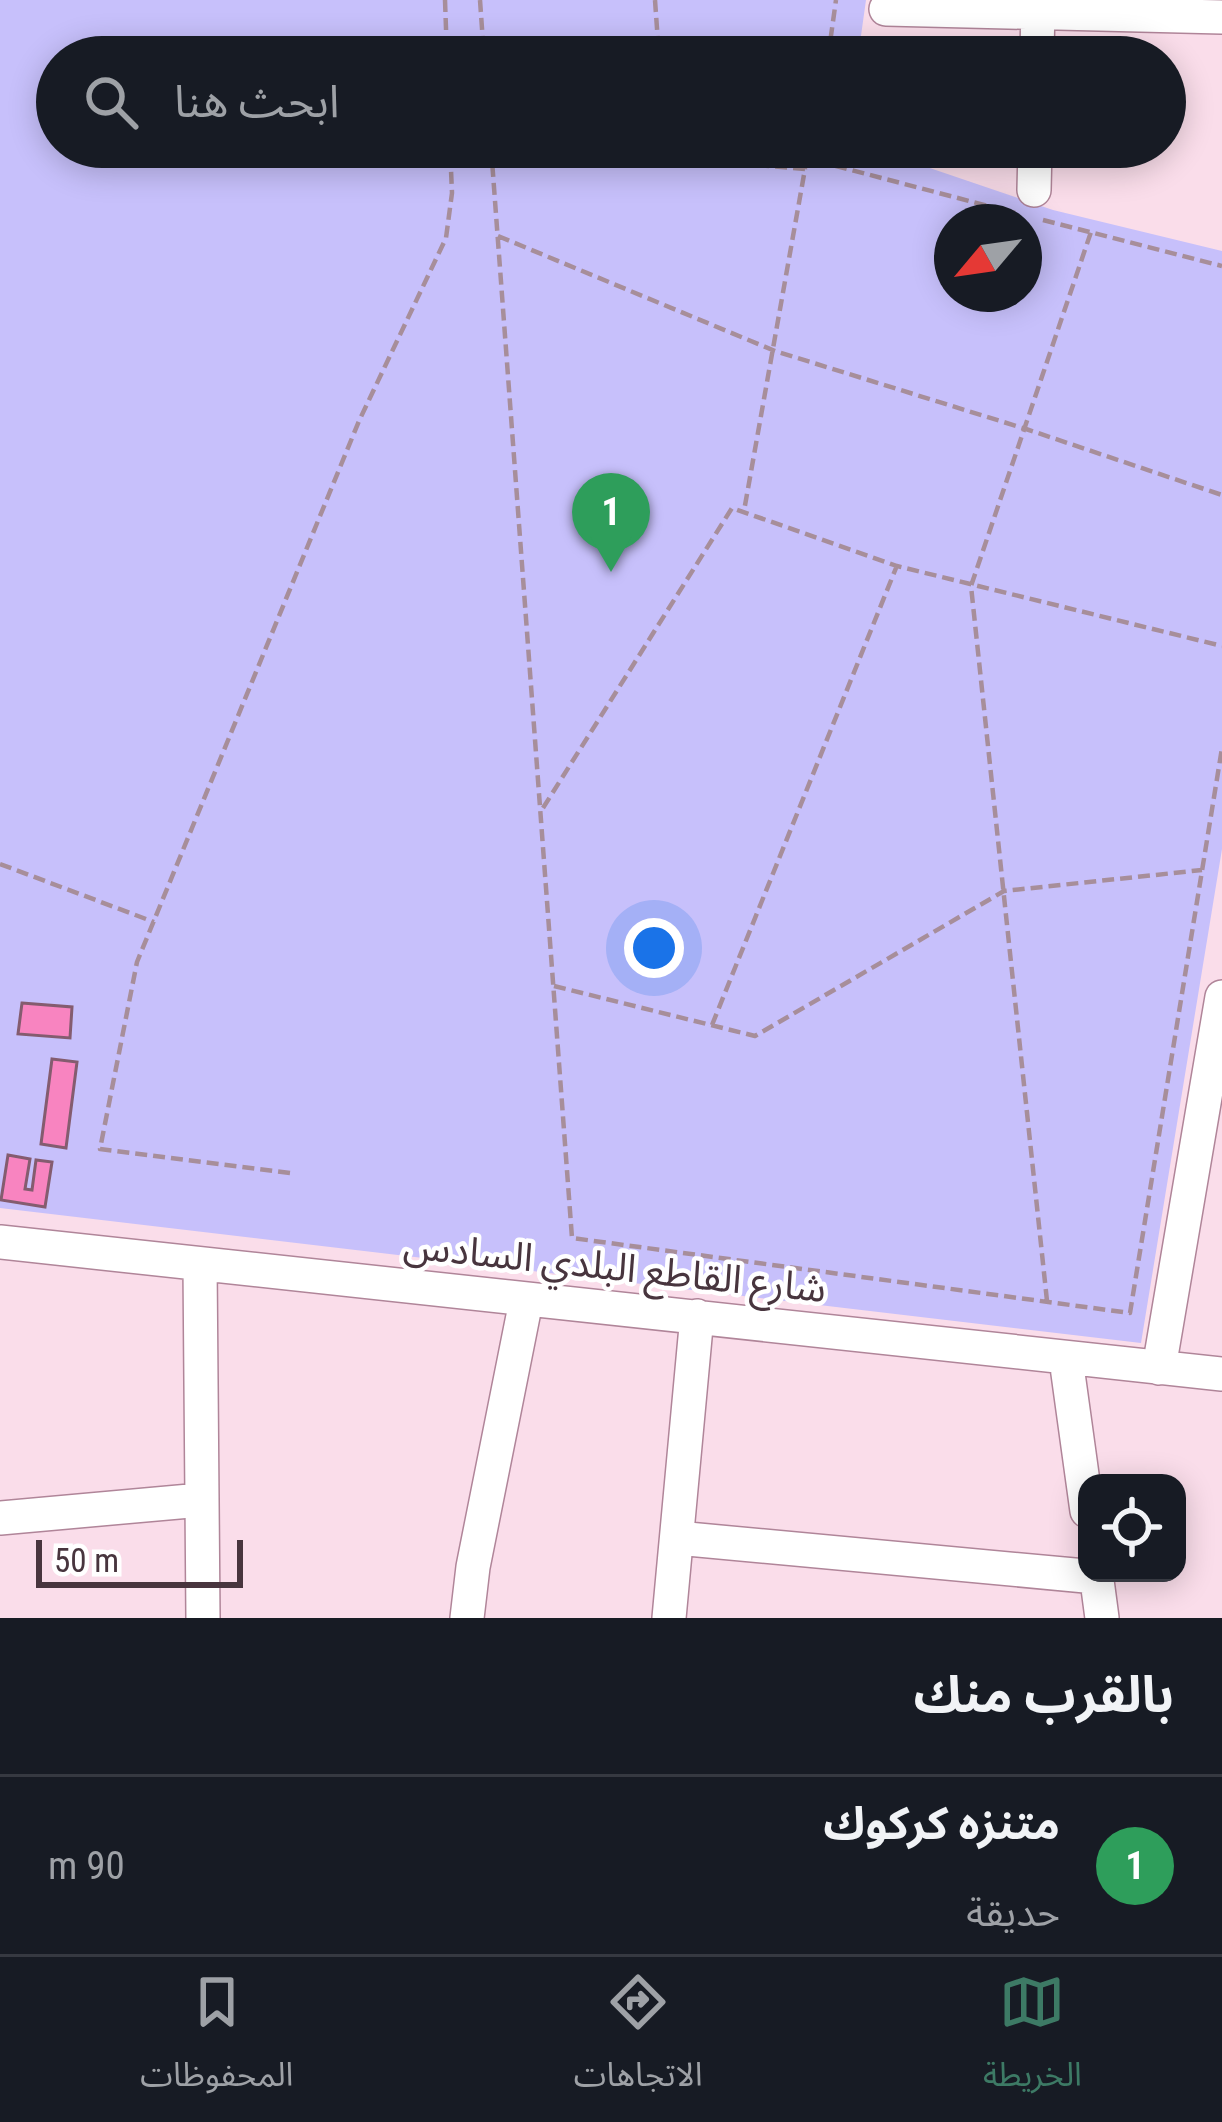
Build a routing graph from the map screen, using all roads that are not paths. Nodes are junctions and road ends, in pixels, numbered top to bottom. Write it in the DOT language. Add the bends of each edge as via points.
graph roads {
  1 [pos="1038,6"];
  2 [pos="886,9"];
  3 [pos="1222,17"];
  4 [pos="1037,36"];
  5 [pos="1035,168"];
  6 [pos="1034,190"];
  7 [pos="1222,997"];
  8 [pos="0,1242"];
  9 [pos="200,1264"];
  10 [pos="526,1301"];
  11 [pos="697,1316"];
  12 [pos="1066,1359"];
  13 [pos="1159,1368"];
  14 [pos="1222,1375"];
  15 [pos="1082,1474"];
  16 [pos="202,1500"];
  17 [pos="0,1517"];
  18 [pos="676,1538"];
  19 [pos="1078,1573"];
  20 [pos="1097,1582"];
  21 [pos="203,1618"];
  22 [pos="467,1618"];
  23 [pos="669,1618"];
  24 [pos="1102,1618"];
  1 -- 2 [label="street"];
  1 -- 3 [label="street"];
  1 -- 4 [label="street"];
  5 -- 6 [label="street"];
  7 -- 13 [label="street"];
  8 -- 9 [label="street, شارع القاطع البلدي السادس"];
  9 -- 10 [label="street, شارع القاطع البلدي السادس"];
  9 -- 16 [label="street"];
  10 -- 11 [label="street, شارع القاطع البلدي السادس"];
  10 -- 22 [label="street"];
  11 -- 12 [label="street, شارع القاطع البلدي السادس"];
  11 -- 18 [label="street"];
  12 -- 13 [label="street, شارع القاطع البلدي السادس"];
  12 -- 15 [label="street"];
  13 -- 14 [label="street, شارع القاطع البلدي السادس"];
  16 -- 17 [label="street"];
  16 -- 21 [label="street"];
  18 -- 19 [label="street"];
  18 -- 23 [label="street"];
  20 -- 24 [label="street"];
}
